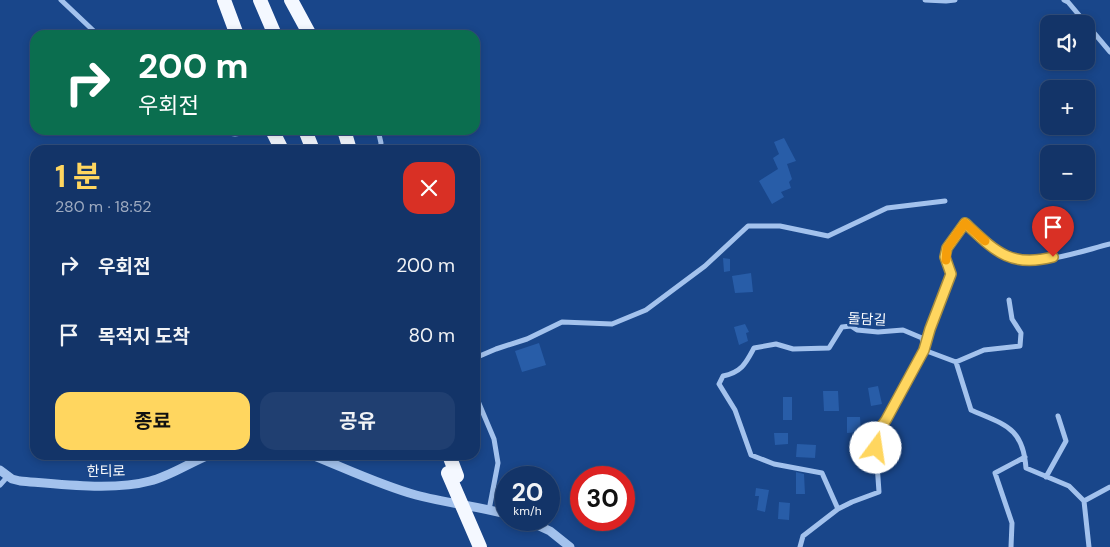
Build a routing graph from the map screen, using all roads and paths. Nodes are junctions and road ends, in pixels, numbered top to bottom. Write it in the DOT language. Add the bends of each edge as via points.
graph roads {
  1 [pos="61,0"];
  2 [pos="224,0"];
  3 [pos="250,0"];
  4 [pos="260,0"];
  5 [pos="292,0"];
  6 [pos="925,0"];
  7 [pos="955,0"];
  8 [pos="1064,0"];
  9 [pos="264,26"];
  10 [pos="93,30"];
  11 [pos="235,30"];
  12 [pos="307,30"];
  13 [pos="1110,52"];
  14 [pos="946,201"];
  15 [pos="1110,244"];
  16 [pos="1009,300"];
  17 [pos="924,350"];
  18 [pos="480,356"];
  19 [pos="956,362"];
  20 [pos="480,406"];
  21 [pos="1058,416"];
  22 [pos="1025,458"];
  23 [pos="198,460"];
  24 [pos="324,460"];
  25 [pos="443,460"];
  26 [pos="450,460"];
  27 [pos="4,473"];
  28 [pos="453,475"];
  29 [pos="1046,476"];
  30 [pos="0,485"];
  31 [pos="1110,488"];
  32 [pos="1084,501"];
  33 [pos="838,509"];
  34 [pos="489,510"];
  35 [pos="495,511"];
  36 [pos="550,531"];
  37 [pos="480,547"];
  38 [pos="488,547"];
  39 [pos="570,547"];
  40 [pos="800,547"];
  41 [pos="1011,547"];
  42 [pos="1089,547"];
  1 -- 10 [label="street"];
  2 -- 11 [label="highway"];
  3 -- 9 [label="highway"];
  4 -- 9 [label="highway"];
  5 -- 12 [label="highway"];
  6 -- 7 [label="street"];
  8 -- 13 [label="street"];
  14 -- 18 [label="street" via="887,208 828,236 780,226 748,226 705,266 646,310 612,324 562,322"];
  15 -- 17 [label="street" via="1038,261 1022,261 1003,255 965,223 947,248 945,257 951,274"];
  16 -- 19 [label="street" via="1012,319 1021,333 1020,346 984,350"];
  17 -- 19 [label="street"];
  17 -- 33 [label="street" via="877,432 879,492"];
  17 -- 33 [label="street, 돌담길" via="922,338 903,330 878,332 842,327 829,348 793,349 776,344 754,348 746,364 735,374 724,376 719,384 735,410 751,455 774,464 822,474"];
  19 -- 22 [label="street" via="971,410 1013,430 1025,450"];
  20 -- 34 [label="street" via="494,439 498,463"];
  21 -- 29 [label="street" via="1066,441"];
  22 -- 29 [label="street" via="1026,468"];
  22 -- 41 [label="street" via="995,473 1012,523"];
  23 -- 27 [label="street, 한티로" via="140,483 88,485 20,481"];
  24 -- 34 [label="street" via="399,490"];
  25 -- 28 [label="highway"];
  26 -- 28 [label="highway"];
  27 -- 30 [label="street"];
  28 -- 37 [label="highway, bridge"];
  28 -- 38 [label="highway"];
  29 -- 32 [label="street" via="1069,486"];
  31 -- 32 [label="street"];
  32 -- 42 [label="street"];
  33 -- 40 [label="street" via="803,536"];
  34 -- 35 [label="street"];
  36 -- 39 [label="street"];
}
